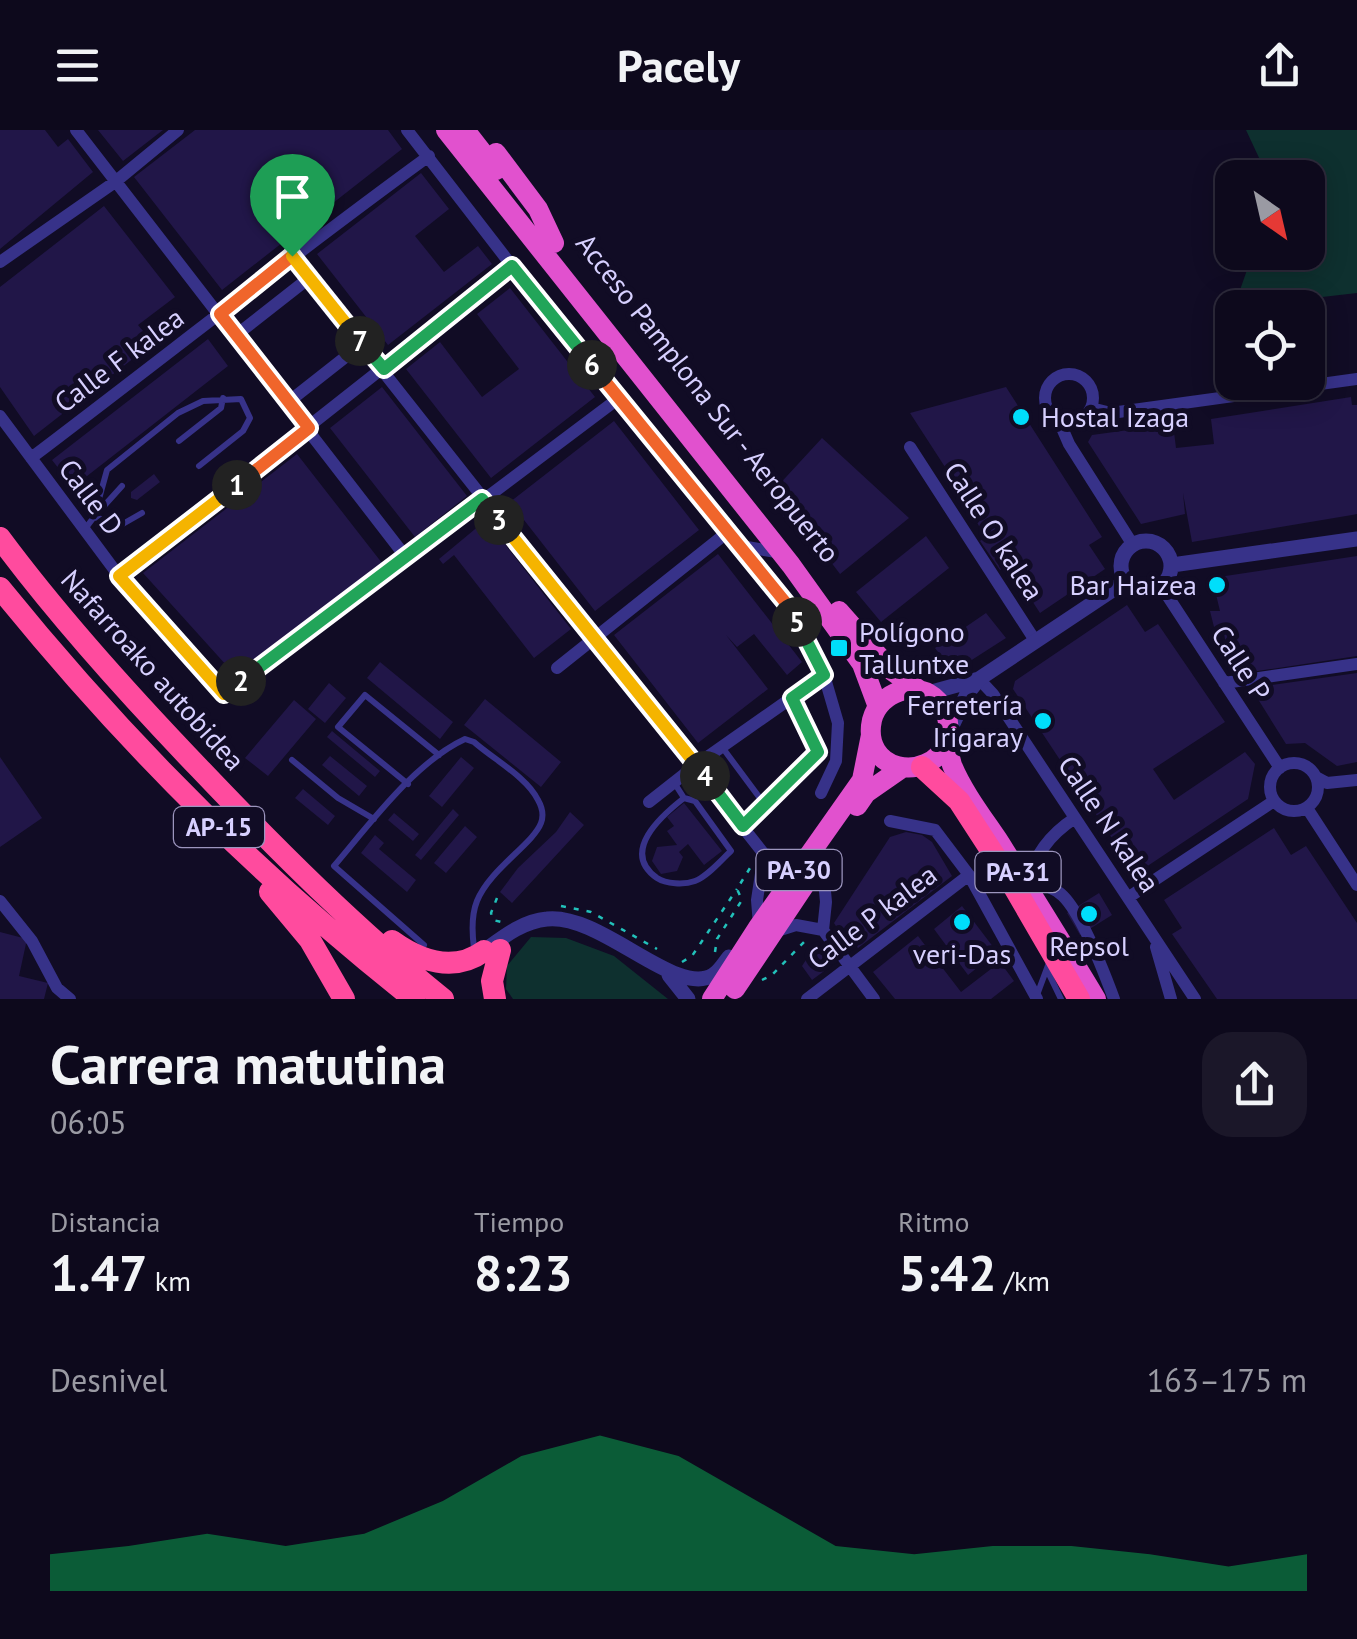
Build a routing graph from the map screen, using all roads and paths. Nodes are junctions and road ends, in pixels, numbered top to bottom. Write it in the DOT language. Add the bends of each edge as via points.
graph roads {
  1 [pos="76,130"];
  2 [pos="178,130"];
  3 [pos="407,130"];
  4 [pos="446,130"];
  5 [pos="465,130"];
  6 [pos="480,130"];
  7 [pos="429,156"];
  8 [pos="115,182"];
  9 [pos="554,244"];
  10 [pos="292,256"];
  11 [pos="0,262"];
  12 [pos="512,266"];
  13 [pos="309,278"];
  14 [pos="220,314"];
  15 [pos="235,336"];
  16 [pos="362,344"];
  17 [pos="384,369"];
  18 [pos="1357,379"];
  19 [pos="223,398"];
  20 [pos="619,398"];
  21 [pos="287,403"];
  22 [pos="1092,408"];
  23 [pos="0,416"];
  24 [pos="1059,421"];
  25 [pos="309,428"];
  26 [pos="179,440"];
  27 [pos="910,447"];
  28 [pos="31,458"];
  29 [pos="199,466"];
  30 [pos="122,486"];
  31 [pos="482,499"];
  32 [pos="142,512"];
  33 [pos="94,517"];
  34 [pos="84,530"];
  35 [pos="728,531"];
  36 [pos="0,538"];
  37 [pos="1357,539"];
  38 [pos="1133,545"];
  39 [pos="741,546"];
  40 [pos="782,553"];
  41 [pos="405,556"];
  42 [pos="1172,566"];
  43 [pos="119,576"];
  44 [pos="1126,581"];
  45 [pos="1160,586"];
  46 [pos="0,588"];
  47 [pos="0,606"];
  48 [pos="594,636"];
  49 [pos="1036,642"];
  50 [pos="1357,664"];
  51 [pos="557,668"];
  52 [pos="824,675"];
  53 [pos="979,679"];
  54 [pos="1224,683"];
  55 [pos="924,691"];
  56 [pos="792,698"];
  57 [pos="878,707"];
  58 [pos="950,734"];
  59 [pos="871,735"];
  60 [pos="722,747"];
  61 [pos="439,755"];
  62 [pos="292,760"];
  63 [pos="696,765"];
  64 [pos="912,768"];
  65 [pos="1280,768"];
  66 [pos="1316,778"];
  67 [pos="1357,780"];
  68 [pos="674,782"];
  69 [pos="408,784"];
  70 [pos="821,792"];
  71 [pos="684,798"];
  72 [pos="1274,801"];
  73 [pos="650,802"];
  74 [pos="764,805"];
  75 [pos="1307,808"];
  76 [pos="1075,818"];
  77 [pos="374,819"];
  78 [pos="890,821"];
  79 [pos="743,826"];
  80 [pos="817,855"];
  81 [pos="759,858"];
  82 [pos="1351,866"];
  83 [pos="969,875"];
  84 [pos="314,882"];
  85 [pos="1026,885"];
  86 [pos="1357,885"];
  87 [pos="737,889"];
  88 [pos="1128,897"];
  89 [pos="497,898"];
  90 [pos="0,901"];
  91 [pos="552,906"];
  92 [pos="512,925"];
  93 [pos="765,930"];
  94 [pos="824,930"];
  95 [pos="1153,936"];
  96 [pos="810,938"];
  97 [pos="424,946"];
  98 [pos="483,950"];
  99 [pos="720,956"];
  100 [pos="1048,959"];
  101 [pos="663,961"];
  102 [pos="678,962"];
  103 [pos="849,967"];
  104 [pos="754,979"];
  105 [pos="493,994"];
  106 [pos="70,999"];
  107 [pos="344,999"];
  108 [pos="414,999"];
  109 [pos="444,999"];
  110 [pos="688,999"];
  111 [pos="712,999"];
  112 [pos="728,999"];
  113 [pos="806,999"];
  114 [pos="874,999"];
  115 [pos="1037,999"];
  116 [pos="1060,999"];
  117 [pos="1079,999"];
  118 [pos="1096,999"];
  119 [pos="1114,999"];
  120 [pos="1171,999"];
  121 [pos="1195,999"];
  1 -- 8 [label="street"];
  2 -- 8 [label="street"];
  3 -- 7 [label="street"];
  4 -- 40 [label="highway, Acceso Pamplona Sur - Aeropuerto"];
  5 -- 9 [label="highway, Acceso Pamplona Sur - Aeropuerto / PA-31"];
  6 -- 9 [label="highway" via="538,210"];
  7 -- 10 [label="street, Calle F kalea"];
  7 -- 12 [label="street"];
  8 -- 11 [label="street"];
  8 -- 14 [label="street"];
  9 -- 55 [label="highway, Acceso Pamplona Sur - Aeropuerto / PA-31" via="832,603 890,670"];
  10 -- 13 [label="street"];
  10 -- 14 [label="street, Calle F kalea"];
  12 -- 17 [label="street"];
  12 -- 20 [label="street"];
  13 -- 15 [label="street"];
  13 -- 16 [label="street"];
  14 -- 15 [label="street"];
  14 -- 28 [label="street, Calle F kalea"];
  15 -- 21 [label="street"];
  16 -- 17 [label="street"];
  16 -- 21 [label="street"];
  17 -- 25 [label="street"];
  17 -- 31 [label="street"];
  18 -- 22 [label="street" via="1111,414"];
  19 -- 26 [label="lane" via="220,408"];
  19 -- 29 [label="lane" via="241,399 250,418"];
  19 -- 33 [label="lane" via="178,413 107,470"];
  20 -- 31 [label="street"];
  20 -- 35 [label="street"];
  21 -- 25 [label="street"];
  22 -- 24 [label="street" via="1078,421"];
  22 -- 24 [label="street" via="1090,384 1060,375 1045,394 1047,410"];
  23 -- 28 [label="street, Calle D"];
  24 -- 38 [label="street"];
  25 -- 41 [label="street"];
  25 -- 43 [label="street"];
  27 -- 49 [label="street, Calle O kalea"];
  28 -- 34 [label="street, Calle D"];
  30 -- 33 [label="lane"];
  31 -- 41 [label="street"];
  31 -- 48 [label="street"];
  32 -- 33 [label="lane" via="122,525"];
  33 -- 34 [label="lane"];
  34 -- 43 [label="street, Calle D"];
  35 -- 39 [label="street"];
  35 -- 48 [label="street"];
  36 -- 84 [label="highway, Nafarroako autobidea / AP-15" via="168,736"];
  37 -- 42 [label="street"];
  38 -- 42 [label="street" via="1163,547"];
  38 -- 44 [label="street" via="1121,566"];
  39 -- 40 [label="street"];
  39 -- 52 [label="street" via="790,608"];
  40 -- 57 [label="highway, Acceso Pamplona Sur - Aeropuerto" via="862,664"];
  41 -- 43 [label="street, Calle D" via="224,694"];
  42 -- 45 [label="street"];
  44 -- 45 [label="street" via="1144,591"];
  44 -- 49 [label="street"];
  45 -- 54 [label="street, Calle P"];
  46 -- 108 [label="highway, AP-15" via="194,804"];
  47 -- 107 [label="highway" via="141,767 278,899"];
  48 -- 51 [label="street"];
  48 -- 63 [label="street"];
  49 -- 53 [label="street"];
  50 -- 54 [label="street"];
  52 -- 56 [label="street"];
  52 -- 70 [label="street" via="838,723 836,761"];
  53 -- 55 [label="street"];
  53 -- 58 [label="street"];
  53 -- 76 [label="street, Calle N kalea"];
  54 -- 65 [label="street, Calle P"];
  55 -- 57 [label="highway" via="896,692"];
  55 -- 58 [label="highway, PA-31" via="948,715"];
  56 -- 60 [label="street"];
  56 -- 74 [label="lane" via="818,752"];
  57 -- 59 [label="highway"];
  58 -- 64 [label="highway" via="934,762"];
  58 -- 85 [label="highway, PA-31" via="952,764"];
  59 -- 64 [label="highway" via="882,756"];
  59 -- 80 [label="highway, PA-30" via="862,780"];
  60 -- 63 [label="street"];
  60 -- 74 [label="lane"];
  61 -- 69 [label="lane"];
  61 -- 69 [label="lane" via="365,695 338,727"];
  61 -- 98 [label="lane" via="465,740 474,742 540,802 540,827 500,866 475,905"];
  62 -- 77 [label="lane"];
  63 -- 68 [label="street"];
  63 -- 79 [label="street"];
  64 -- 80 [label="highway, PA-30" via="866,792"];
  64 -- 100 [label="highway" via="959,801"];
  65 -- 66 [label="street" via="1296,763"];
  65 -- 72 [label="street" via="1270,783"];
  66 -- 67 [label="street"];
  66 -- 75 [label="street" via="1316,798"];
  68 -- 71 [label="lane"];
  68 -- 73 [label="street"];
  69 -- 77 [label="lane"];
  71 -- 71 [label="lane" via="655,821 644,845 647,871 663,882 698,880 731,851 695,801"];
  72 -- 75 [label="street" via="1288,811"];
  72 -- 88 [label="street"];
  74 -- 79 [label="lane"];
  75 -- 82 [label="street"];
  76 -- 85 [label="street" via="1037,855"];
  76 -- 88 [label="street, Calle N kalea"];
  77 -- 97 [label="lane" via="334,866"];
  78 -- 83 [label="street" via="935,830"];
  79 -- 81 [label="street"];
  80 -- 81 [label="street"];
  80 -- 93 [label="highway, PA-30"];
  80 -- 94 [label="street"];
  81 -- 87 [label="path"];
  81 -- 93 [label="street"];
  82 -- 86 [label="street"];
  83 -- 103 [label="street, Calle P kalea"];
  83 -- 115 [label="street"];
  84 -- 98 [label="highway" via="410,954 453,964"];
  84 -- 109 [label="highway, Nafarroako autobidea / AP-15" via="333,906"];
  85 -- 118 [label="highway, PA-31"];
  85 -- 119 [label="street" via="1040,884 1065,898"];
  87 -- 99 [label="path" via="742,900 714,947"];
  87 -- 102 [label="path" via="692,956"];
  88 -- 95 [label="street, Calle N kalea"];
  89 -- 92 [label="path" via="493,920"];
  90 -- 106 [label="street"];
  91 -- 101 [label="path" via="591,912"];
  92 -- 98 [label="street"];
  92 -- 101 [label="street" via="545,918 586,924"];
  93 -- 94 [label="street"];
  93 -- 101 [label="street" via="713,976 698,980"];
  93 -- 111 [label="highway, PA-30"];
  93 -- 112 [label="highway, PA-30"];
  94 -- 103 [label="street"];
  95 -- 120 [label="street"];
  95 -- 121 [label="street, Calle N kalea"];
  96 -- 104 [label="path" via="772,975"];
  98 -- 105 [label="highway"];
  100 -- 115 [label="lane"];
  100 -- 116 [label="lane"];
  100 -- 117 [label="highway"];
  101 -- 110 [label="street"];
  103 -- 113 [label="street, Calle P kalea"];
  103 -- 114 [label="street"];
}
